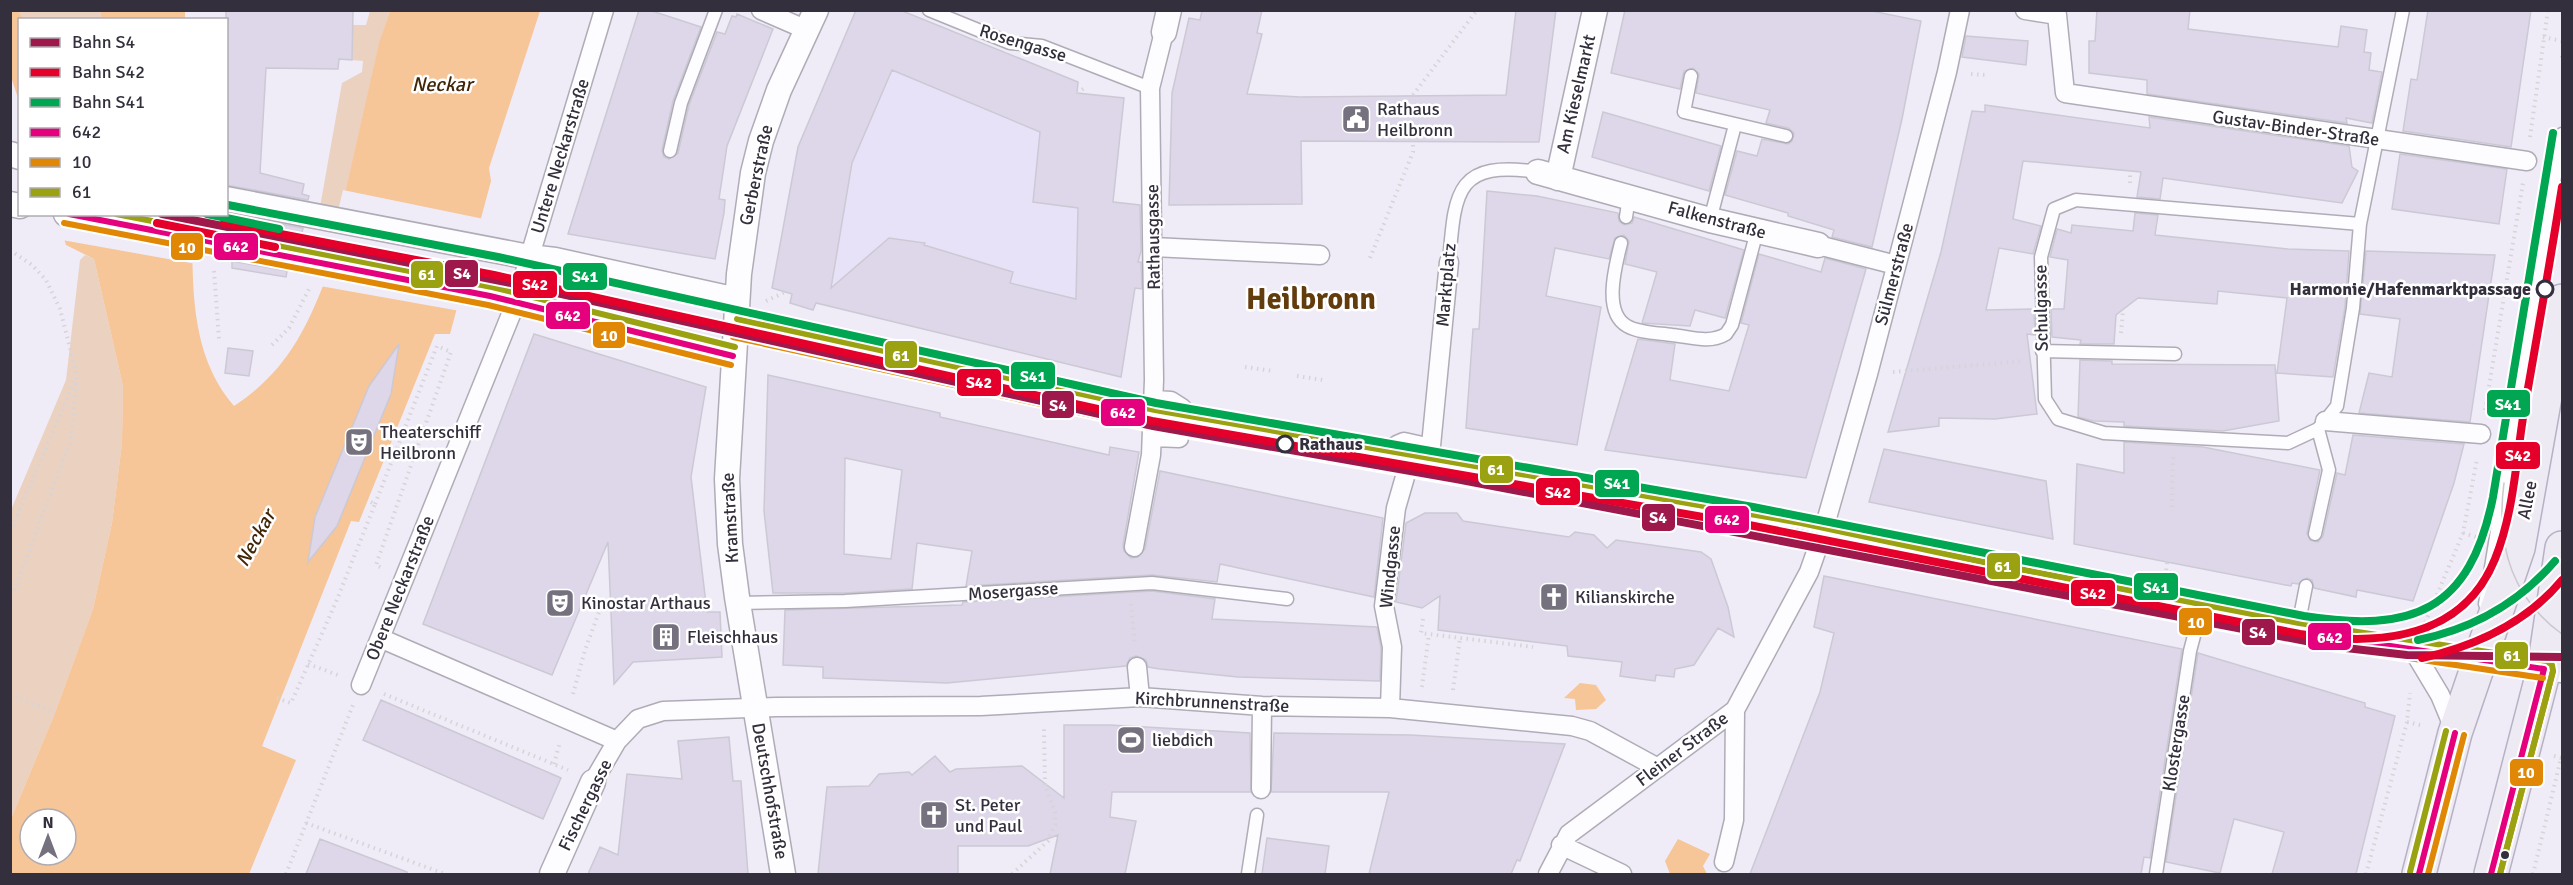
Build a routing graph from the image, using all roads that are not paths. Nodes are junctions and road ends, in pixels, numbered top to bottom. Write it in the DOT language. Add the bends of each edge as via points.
graph roads {
  1 [pos="604,10"];
  2 [pos="716,10"];
  3 [pos="761,10"];
  4 [pos="929,10"];
  5 [pos="1595,10"];
  6 [pos="1960,10"];
  7 [pos="2025,10"];
  8 [pos="2403,10"];
  9 [pos="812,20"];
  10 [pos="1167,21"];
  11 [pos="1691,76"];
  12 [pos="1150,88"];
  13 [pos="1735,125"];
  14 [pos="2562,134"];
  15 [pos="1786,136"];
  16 [pos="2377,140"];
  17 [pos="670,151"];
  18 [pos="2527,161"];
  19 [pos="1548,175"];
  20 [pos="228,199"];
  21 [pos="76,216"];
  22 [pos="1710,220"];
  23 [pos="2360,224"];
  24 [pos="1757,231"];
  25 [pos="1621,243"];
  26 [pos="1818,245"];
  27 [pos="1153,247"];
  28 [pos="1320,255"];
  29 [pos="530,257"];
  30 [pos="1449,262"];
  31 [pos="1896,265"];
  32 [pos="737,300"];
  33 [pos="2562,301"];
  34 [pos="516,302"];
  35 [pos="735,327"];
  36 [pos="2042,354"];
  37 [pos="2175,354"];
  38 [pos="733,356"];
  39 [pos="1155,400"];
  40 [pos="1182,408"];
  41 [pos="2321,425"];
  42 [pos="1153,428"];
  43 [pos="2481,434"];
  44 [pos="1179,438"];
  45 [pos="1397,445"];
  46 [pos="1431,448"];
  47 [pos="1429,466"];
  48 [pos="1400,472"];
  49 [pos="2315,534"];
  50 [pos="1821,537"];
  51 [pos="1134,547"];
  52 [pos="2562,548"];
  53 [pos="2306,586"];
  54 [pos="1287,599"];
  55 [pos="737,600"];
  56 [pos="2200,613"];
  57 [pos="2297,632"];
  58 [pos="380,638"];
  59 [pos="2562,639"];
  60 [pos="2413,650"];
  61 [pos="2478,659"];
  62 [pos="1137,667"];
  63 [pos="2553,669"];
  64 [pos="361,685"];
  65 [pos="1140,697"];
  66 [pos="1262,705"];
  67 [pos="756,708"];
  68 [pos="1390,708"];
  69 [pos="1735,710"];
  70 [pos="2455,733"];
  71 [pos="617,741"];
  72 [pos="1658,768"];
  73 [pos="593,782"];
  74 [pos="1261,789"];
  75 [pos="1257,815"];
  76 [pos="1561,845"];
  77 [pos="1724,862"];
  78 [pos="552,874"];
  79 [pos="783,874"];
  80 [pos="1248,874"];
  81 [pos="1548,874"];
  82 [pos="1622,874"];
  83 [pos="2156,874"];
  84 [pos="2419,874"];
  85 [pos="2491,874"];
  1 -- 29 [label="street, Untere Neckarstraße"];
  2 -- 17 [label="lane" via="681,103"];
  3 -- 9 [label="street, Gerberstraße"];
  4 -- 12 [label="lane, Rosengasse" via="1010,43 1042,46"];
  5 -- 19 [label="street, Am Kieselmarkt"];
  6 -- 31 [label="street, Sülmerstraße"];
  7 -- 16 [label="street, Gustav-Binder-Straße" via="2056,15 2065,93"];
  8 -- 16 [label="lane"];
  9 -- 32 [label="street, Gerberstraße" via="779,90 761,141 748,201"];
  10 -- 12 [label="street, Rathausgasse"];
  11 -- 13 [label="lane" via="1684,112"];
  12 -- 27 [label="street, Rathausgasse"];
  13 -- 15 [label="lane"];
  13 -- 22 [label="lane"];
  14 -- 61 [label="lane" via="2487,581"];
  16 -- 18 [label="street, Gustav-Binder-Straße"];
  16 -- 23 [label="lane"];
  19 -- 22 [label="street, Falkenstraße" via="1628,207"];
  19 -- 30 [label="lane, Marktplatz" via="1513,169 1474,176 1458,192"];
  20 -- 29 [label="street"];
  21 -- 34 [label="street"];
  22 -- 24 [label="street, Falkenstraße"];
  23 -- 36 [label="lane, Schulgasse" via="2076,200 2054,209 2041,257"];
  23 -- 41 [label="lane, Schulgasse" via="2353,309 2337,406"];
  24 -- 25 [label="lane" via="1732,326 1726,334 1709,340 1635,329 1620,321 1614,308 1613,286"];
  24 -- 26 [label="street, Falkenstraße"];
  26 -- 31 [label="street, Falkenstraße"];
  27 -- 28 [label="street"];
  27 -- 39 [label="street, Rathausgasse"];
  29 -- 32 [label="street"];
  29 -- 34 [label="street, Untere Neckarstraße"];
  30 -- 46 [label="street, Marktplatz"];
  31 -- 50 [label="street, Sülmerstraße"];
  32 -- 35 [label="street, Gerberstraße"];
  33 -- 61 [label="main road, Allee" via="2518,548"];
  34 -- 38 [label="street"];
  34 -- 58 [label="street, Obere Neckarstraße"];
  35 -- 38 [label="street, Kramstraße"];
  35 -- 42 [label="street"];
  36 -- 37 [label="lane"];
  36 -- 41 [label="lane, Schulgasse" via="2045,399 2058,419 2104,433 2288,442"];
  38 -- 55 [label="street, Kramstraße" via="727,497"];
  39 -- 40 [label="street" via="1171,401"];
  39 -- 42 [label="street, Rathausgasse"];
  41 -- 43 [label="street"];
  41 -- 49 [label="lane" via="2330,470"];
  42 -- 44 [label="street"];
  42 -- 48 [label="street"];
  42 -- 51 [label="street, Rathausgasse"];
  45 -- 46 [label="street" via="1404,442"];
  46 -- 47 [label="street, Marktplatz"];
  47 -- 48 [label="street"];
  47 -- 50 [label="street"];
  48 -- 68 [label="street, Windgasse" via="1384,606 1392,647"];
  50 -- 56 [label="street"];
  50 -- 69 [label="street, Fleiner Straße" via="1809,572"];
  52 -- 63 [label="main road"];
  53 -- 57 [label="lane"];
  54 -- 55 [label="lane, Mosergasse" via="1152,583 845,601"];
  55 -- 67 [label="street, Kramstraße"];
  56 -- 57 [label="street"];
  56 -- 83 [label="lane, Klostergasse" via="2190,651"];
  57 -- 60 [label="street"];
  58 -- 64 [label="street, Obere Neckarstraße"];
  58 -- 71 [label="street"];
  59 -- 63 [label="lane"];
  60 -- 61 [label="street"];
  60 -- 70 [label="street" via="2440,695"];
  61 -- 63 [label="street"];
  61 -- 70 [label="main road, Allee"];
  62 -- 65 [label="street"];
  63 -- 85 [label="main road"];
  65 -- 66 [label="street, Kirchbrunnenstraße"];
  65 -- 67 [label="street, Kirchbrunnenstraße" via="875,708"];
  66 -- 68 [label="street, Kirchbrunnenstraße"];
  66 -- 74 [label="street"];
  67 -- 71 [label="street, Fischergasse" via="663,711 638,719"];
  67 -- 79 [label="street, Deutschhofstraße"];
  68 -- 72 [label="street, Kirchbrunnenstraße" via="1572,726 1590,731"];
  69 -- 72 [label="street, Fleiner Straße"];
  69 -- 77 [label="street" via="1734,820"];
  70 -- 84 [label="main road, Allee"];
  71 -- 73 [label="street, Fischergasse"];
  72 -- 76 [label="street, Fleiner Straße" via="1569,834"];
  73 -- 78 [label="street, Fischergasse"];
  75 -- 80 [label="lane"];
  76 -- 81 [label="street, Fleiner Straße"];
  76 -- 82 [label="street"];
}
